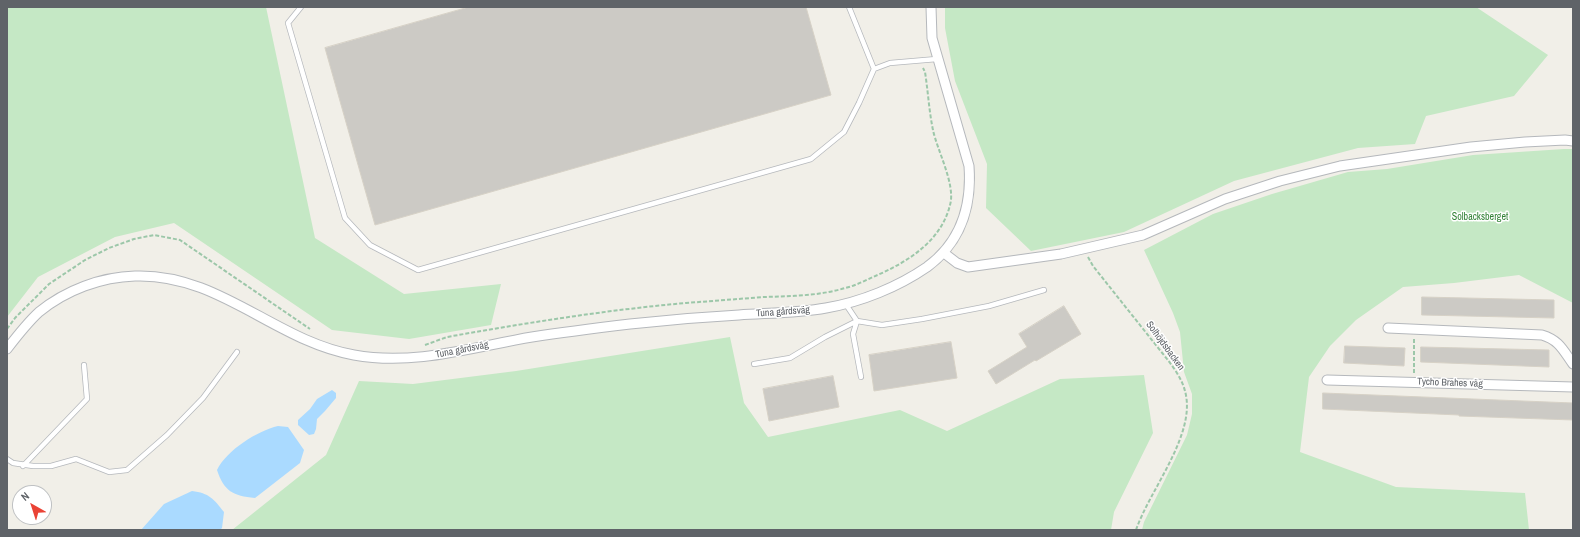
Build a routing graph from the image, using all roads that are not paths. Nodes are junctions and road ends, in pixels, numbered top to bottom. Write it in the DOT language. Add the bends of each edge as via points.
graph roads {
  1 [pos="301,7"];
  2 [pos="849,7"];
  3 [pos="931,7"];
  4 [pos="937,59"];
  5 [pos="874,69"];
  6 [pos="1573,141"];
  7 [pos="944,253"];
  8 [pos="1044,290"];
  9 [pos="845,304"];
  10 [pos="857,321"];
  11 [pos="1388,328"];
  12 [pos="7,349"];
  13 [pos="238,352"];
  14 [pos="754,364"];
  15 [pos="1573,364"];
  16 [pos="84,365"];
  17 [pos="861,377"];
  18 [pos="1327,380"];
  19 [pos="1573,387"];
  20 [pos="7,459"];
  21 [pos="23,466"];
  1 -- 5 [label="lane" via="288,23 345,218 370,245 418,270 811,159 844,132"];
  2 -- 5 [label="lane"];
  3 -- 4 [label="street, Tuna gårdsväg" via="932,38"];
  4 -- 5 [label="lane" via="890,64"];
  4 -- 7 [label="street, Tuna gårdsväg" via="969,166 971,184 965,217"];
  6 -- 7 [label="street" via="1471,147 1340,166 1225,199 1142,235 1061,254 968,267 957,263"];
  7 -- 9 [label="street, Tuna gårdsväg" via="927,267 893,286"];
  8 -- 10 [label="lane" via="989,306 922,319 882,325"];
  9 -- 10 [label="lane"];
  9 -- 12 [label="street, Tuna gårdsväg" via="802,312 683,318 628,324 533,337 423,358 392,359 352,355 317,345 210,290 189,283 135,276 99,281 76,289 39,313"];
  10 -- 14 [label="lane" via="790,358"];
  10 -- 17 [label="lane" via="853,334"];
  11 -- 15 [label="street" via="1542,335 1553,338"];
  13 -- 21 [label="lane" via="203,398 167,435 127,470 109,472 76,460 51,466"];
  16 -- 21 [label="lane" via="87,399"];
  18 -- 19 [label="street, Tycho Brahes väg"];
  20 -- 21 [label="lane"];
}
